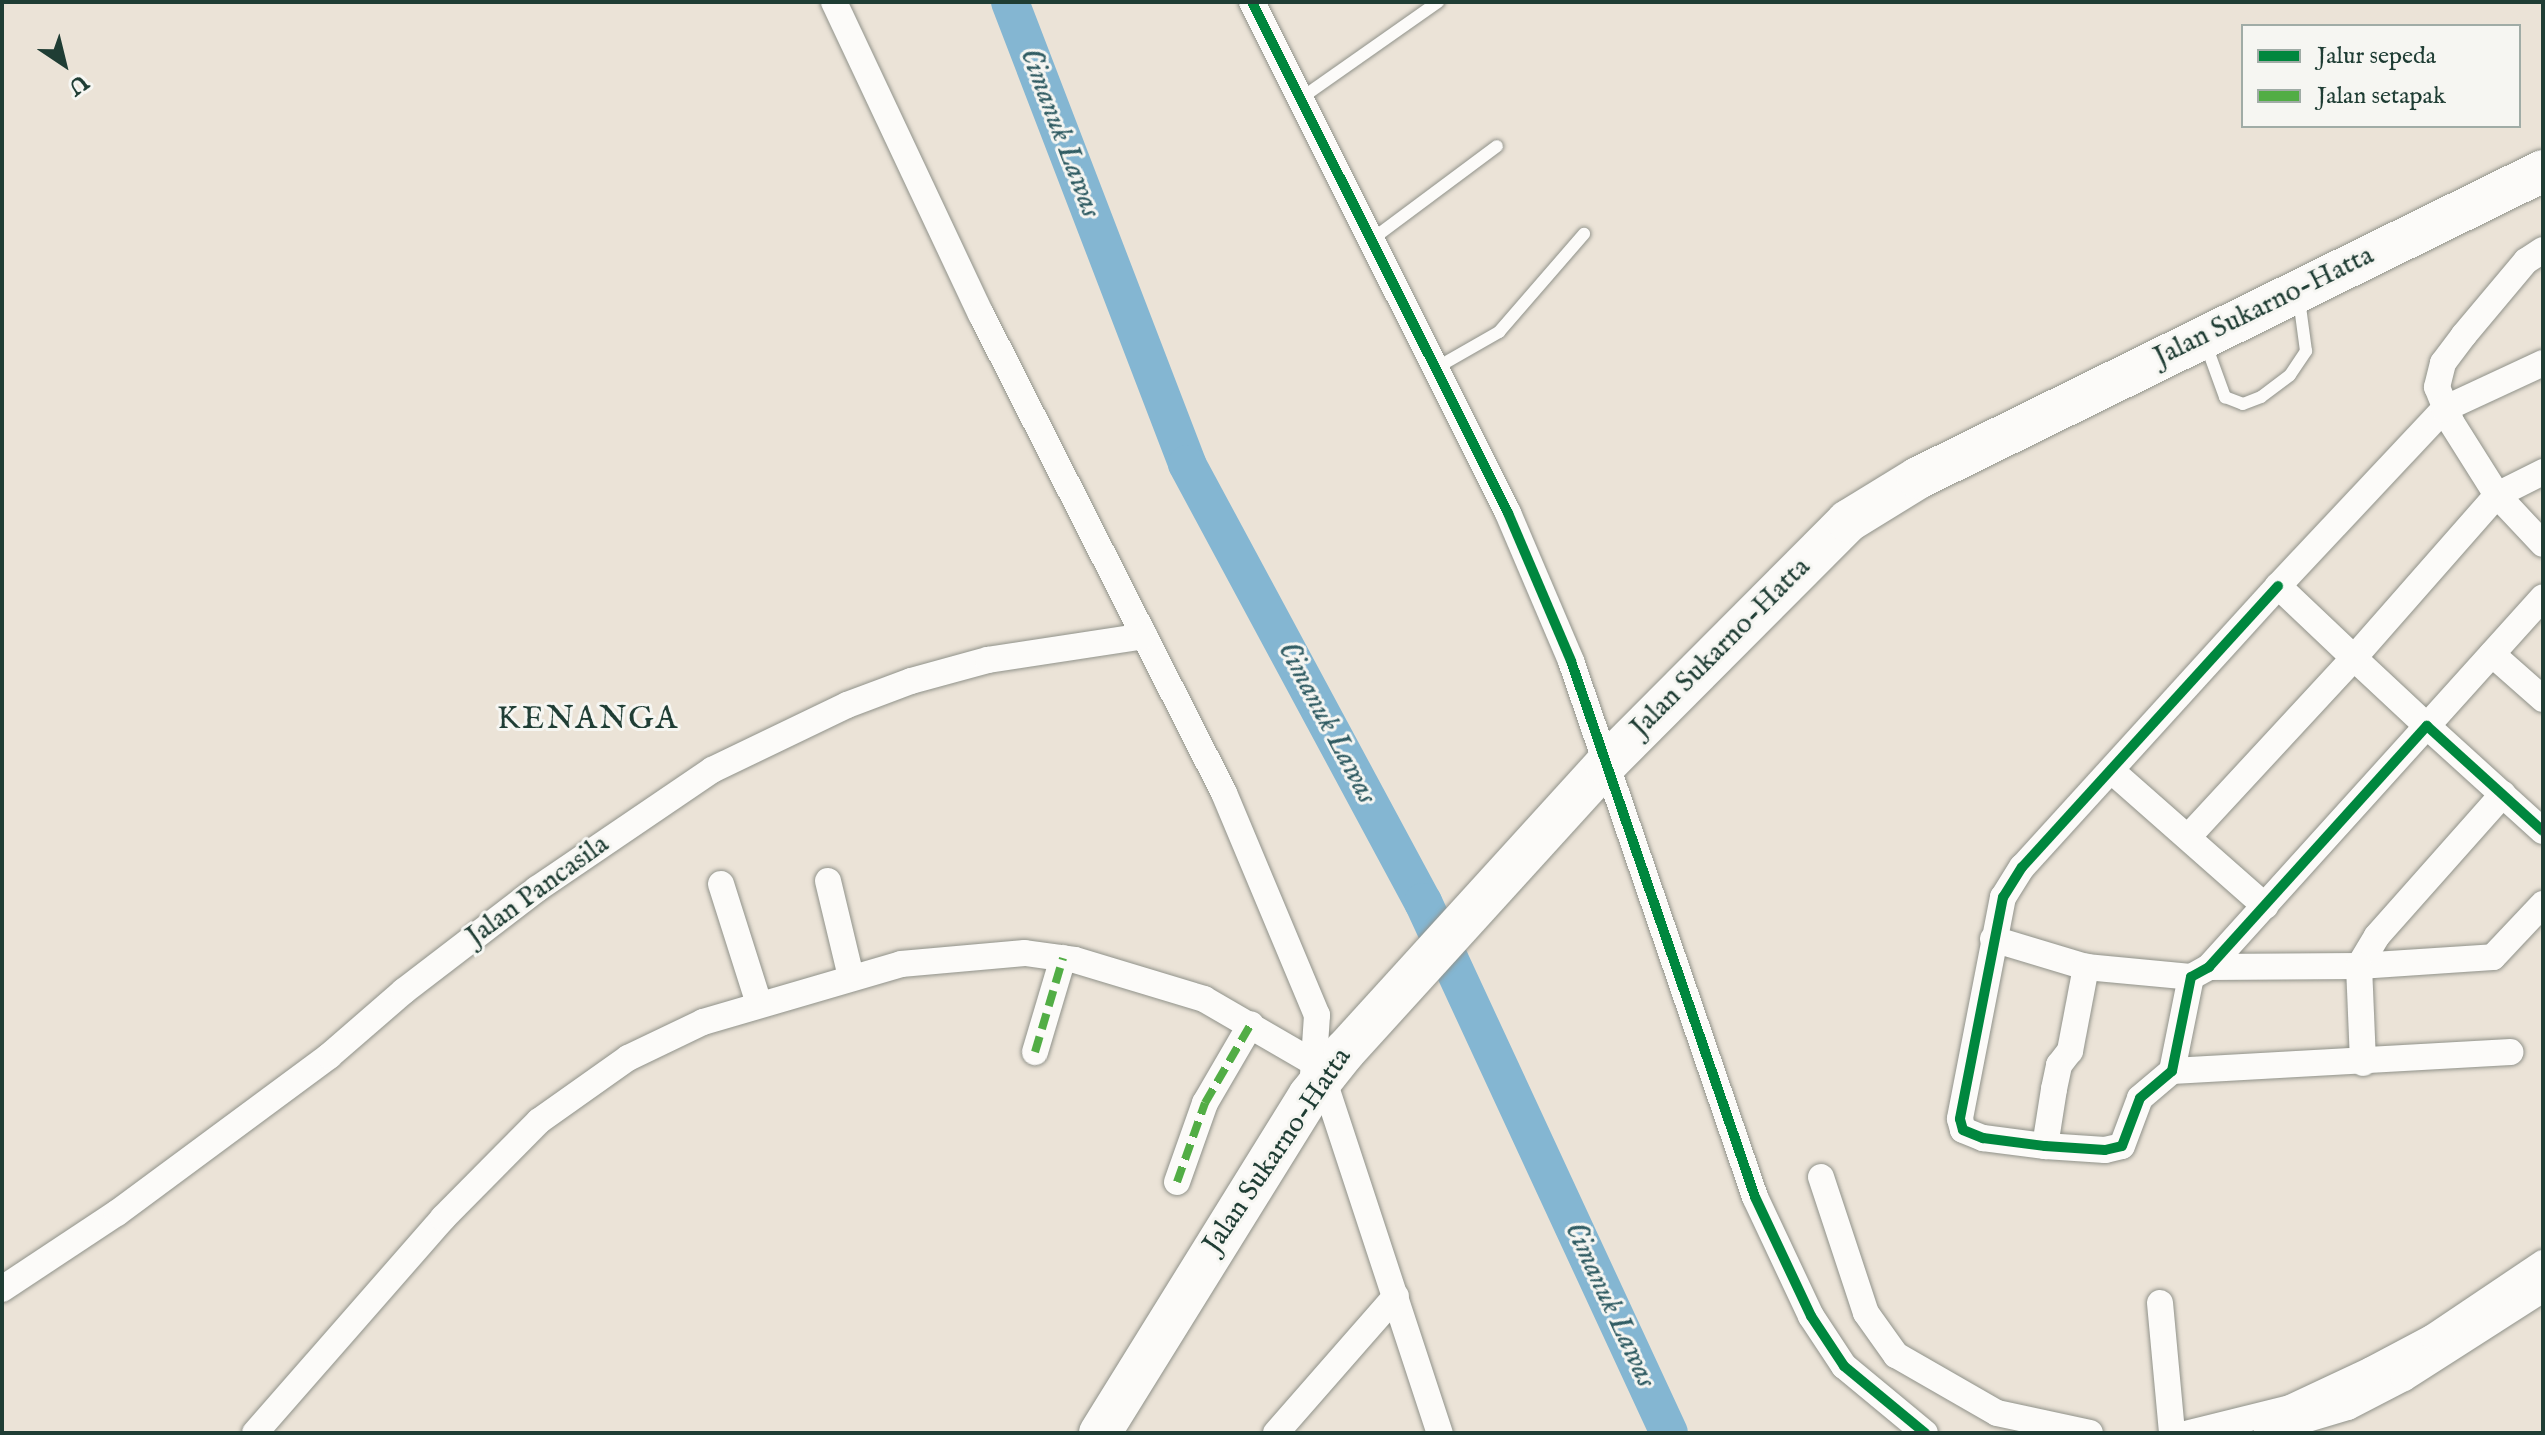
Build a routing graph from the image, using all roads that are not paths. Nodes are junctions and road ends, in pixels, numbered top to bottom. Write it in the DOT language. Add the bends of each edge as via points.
graph roads {
  1 [pos="834,2"];
  2 [pos="1252,2"];
  3 [pos="1438,2"];
  4 [pos="1300,99"];
  5 [pos="1497,146"];
  6 [pos="2543,171"];
  7 [pos="1584,234"];
  8 [pos="1371,240"];
  9 [pos="2543,250"];
  10 [pos="2298,292"];
  11 [pos="2203,336"];
  12 [pos="2543,363"];
  13 [pos="1436,368"];
  14 [pos="2444,409"];
  15 [pos="2543,472"];
  16 [pos="2497,495"];
  17 [pos="2543,544"];
  18 [pos="2278,586"];
  19 [pos="2543,597"];
  20 [pos="1144,636"];
  21 [pos="2492,654"];
  22 [pos="2354,658"];
  23 [pos="2543,699"];
  24 [pos="2427,726"];
  25 [pos="1606,764"];
  26 [pos="2113,772"];
  27 [pos="2503,794"];
  28 [pos="2543,831"];
  29 [pos="2189,836"];
  30 [pos="828,881"];
  31 [pos="721,884"];
  32 [pos="2543,904"];
  33 [pos="2265,906"];
  34 [pos="1993,939"];
  35 [pos="1063,958"];
  36 [pos="2359,966"];
  37 [pos="2086,967"];
  38 [pos="2200,972"];
  39 [pos="851,977"];
  40 [pos="759,1004"];
  41 [pos="1251,1024"];
  42 [pos="1035,1052"];
  43 [pos="2510,1052"];
  44 [pos="2363,1063"];
  45 [pos="2172,1071"];
  46 [pos="1323,1072"];
  47 [pos="2045,1146"];
  48 [pos="1821,1177"];
  49 [pos="1177,1182"];
  50 [pos="2543,1263"];
  51 [pos="2,1289"];
  52 [pos="2543,1289"];
  53 [pos="1396,1296"];
  54 [pos="2160,1303"];
  55 [pos="255,1433"];
  56 [pos="1100,1433"];
  57 [pos="1276,1433"];
  58 [pos="1440,1433"];
  59 [pos="1925,1433"];
  60 [pos="2090,1433"];
  61 [pos="2172,1433"];
  62 [pos="2189,1433"];
  63 [pos="2258,1433"];
  1 -- 20 [label="street" via="981,314"];
  2 -- 4 [label="street"];
  3 -- 4 [label="lane"];
  4 -- 8 [label="street"];
  5 -- 8 [label="lane"];
  6 -- 10 [label="highway, Jalan Sukarno-Hatta"];
  7 -- 13 [label="lane" via="1490,338"];
  8 -- 13 [label="street"];
  9 -- 14 [label="street" via="2504,285 2443,363 2437,387"];
  10 -- 11 [label="highway, Jalan Sukarno-Hatta"];
  10 -- 11 [label="lane" via="2306,351 2290,375 2261,397 2243,404 2225,397"];
  11 -- 25 [label="highway, Jalan Sukarno-Hatta" via="1918,478 1848,521"];
  12 -- 14 [label="street"];
  13 -- 25 [label="street" via="1508,513 1571,661"];
  14 -- 16 [label="street"];
  14 -- 18 [label="street"];
  15 -- 16 [label="street"];
  16 -- 17 [label="street"];
  16 -- 22 [label="street"];
  18 -- 22 [label="street"];
  18 -- 26 [label="street"];
  19 -- 21 [label="street"];
  20 -- 46 [label="street" via="1224,793 1317,1015"];
  20 -- 51 [label="street, Jalan Pancasila" via="988,660 911,681 847,705 712,770 537,889 329,1056 117,1213"];
  21 -- 23 [label="street"];
  21 -- 24 [label="street"];
  22 -- 24 [label="street"];
  22 -- 29 [label="street"];
  24 -- 27 [label="street"];
  24 -- 33 [label="street"];
  25 -- 46 [label="highway, Jalan Sukarno-Hatta"];
  25 -- 59 [label="street" via="1755,1197 1811,1316 1863,1386"];
  26 -- 29 [label="street"];
  26 -- 34 [label="street" via="2022,867 2003,897"];
  27 -- 28 [label="street"];
  27 -- 36 [label="street" via="2384,927"];
  29 -- 33 [label="street"];
  30 -- 39 [label="street"];
  31 -- 40 [label="street"];
  32 -- 36 [label="street" via="2493,957"];
  33 -- 38 [label="street"];
  34 -- 37 [label="street"];
  34 -- 47 [label="street" via="1960,1119 1970,1135"];
  35 -- 39 [label="street" via="993,953 901,964"];
  35 -- 41 [label="street" via="1204,999"];
  35 -- 42 [label="street"];
  36 -- 38 [label="street"];
  36 -- 44 [label="street"];
  37 -- 38 [label="street"];
  37 -- 47 [label="street" via="2070,1051 2059,1065"];
  38 -- 45 [label="street"];
  39 -- 40 [label="street"];
  40 -- 55 [label="street" via="703,1022 628,1058 539,1121 443,1218"];
  41 -- 46 [label="street"];
  41 -- 49 [label="street" via="1205,1103"];
  43 -- 44 [label="street"];
  44 -- 45 [label="street"];
  45 -- 47 [label="street" via="2140,1098 2122,1146"];
  46 -- 53 [label="street"];
  46 -- 56 [label="highway, Jalan Sukarno-Hatta"];
  48 -- 60 [label="street" via="1866,1313 1896,1355 1997,1413"];
  50 -- 62 [label="street" via="2433,1337 2371,1370 2290,1408"];
  52 -- 63 [label="street" via="2404,1378 2348,1407"];
  53 -- 57 [label="street"];
  53 -- 58 [label="street"];
  54 -- 61 [label="street"];
}
